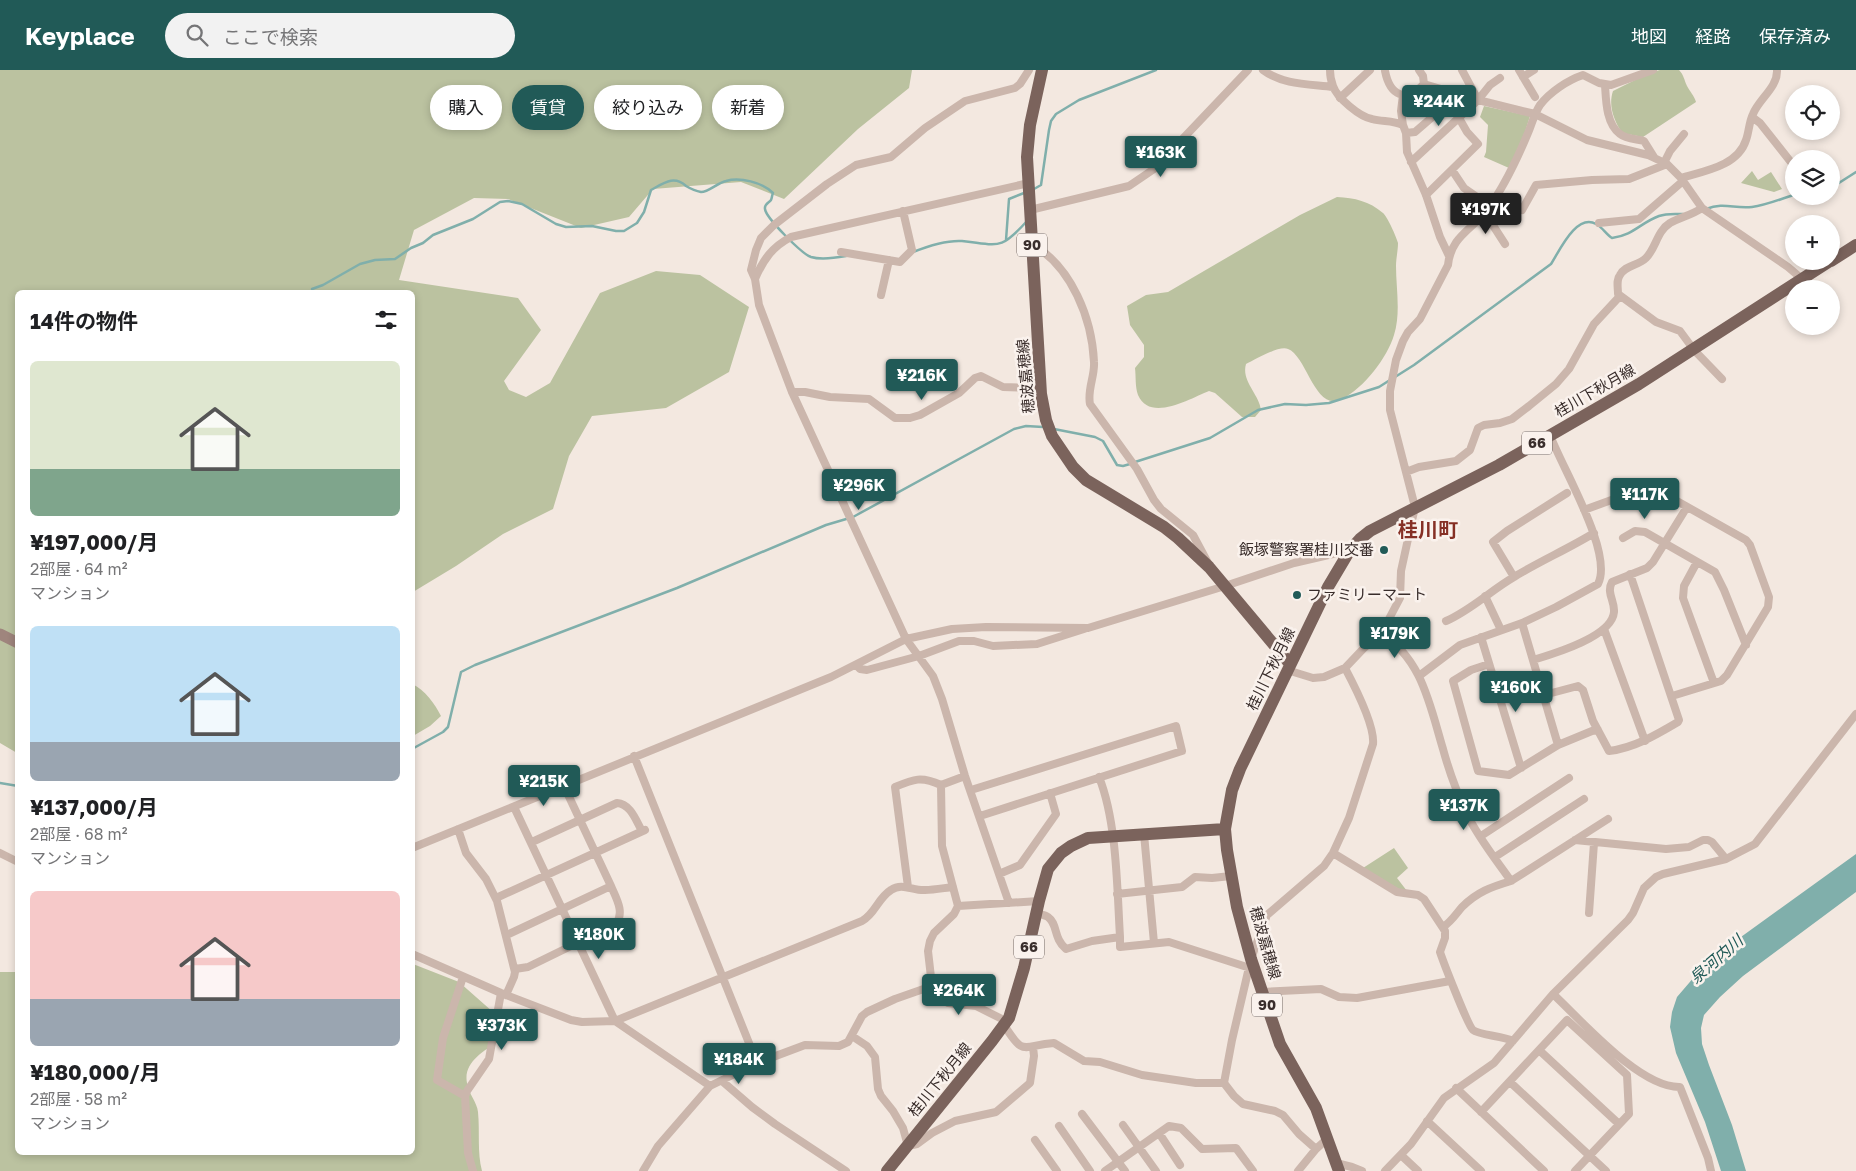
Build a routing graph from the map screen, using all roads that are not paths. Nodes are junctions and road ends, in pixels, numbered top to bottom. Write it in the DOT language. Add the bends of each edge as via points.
graph roads {
  1 [pos="1029,70"];
  2 [pos="1042,70"];
  3 [pos="1248,70"];
  4 [pos="1263,70"];
  5 [pos="1330,70"];
  6 [pos="1370,70"];
  7 [pos="1384,70"];
  8 [pos="1419,70"];
  9 [pos="1462,70"];
  10 [pos="1534,70"];
  11 [pos="1587,70"];
  12 [pos="1653,70"];
  13 [pos="1777,70"];
  14 [pos="1521,73"];
  15 [pos="1500,78"];
  16 [pos="1591,78"];
  17 [pos="1424,84"];
  18 [pos="1605,85"];
  19 [pos="1333,87"];
  20 [pos="1460,94"];
  21 [pos="1403,95"];
  22 [pos="1535,97"];
  23 [pos="1340,98"];
  24 [pos="1478,100"];
  25 [pos="1535,114"];
  26 [pos="1752,117"];
  27 [pos="1459,118"];
  28 [pos="1404,129"];
  29 [pos="1684,134"];
  30 [pos="1785,155"];
  31 [pos="1654,157"];
  32 [pos="1411,162"];
  33 [pos="1666,163"];
  34 [pos="1452,170"];
  35 [pos="1682,179"];
  36 [pos="1029,183"];
  37 [pos="1426,195"];
  38 [pos="1495,198"];
  39 [pos="1702,208"];
  40 [pos="1487,209"];
  41 [pos="1030,210"];
  42 [pos="903,212"];
  43 [pos="1599,223"];
  44 [pos="1032,244"];
  45 [pos="1505,244"];
  46 [pos="1856,245"];
  47 [pos="841,252"];
  48 [pos="1840,255"];
  49 [pos="1449,256"];
  50 [pos="889,260"];
  51 [pos="1816,270"];
  52 [pos="755,279"];
  53 [pos="1802,279"];
  54 [pos="881,295"];
  55 [pos="1620,296"];
  56 [pos="1694,350"];
  57 [pos="1722,379"];
  58 [pos="792,392"];
  59 [pos="1042,394"];
  60 [pos="1550,435"];
  61 [pos="1406,472"];
  62 [pos="1567,494"];
  63 [pos="1415,507"];
  64 [pos="1687,507"];
  65 [pos="1584,510"];
  66 [pos="1594,533"];
  67 [pos="1623,538"];
  68 [pos="1665,544"];
  69 [pos="1350,550"];
  70 [pos="1697,562"];
  71 [pos="1209,567"];
  72 [pos="1630,574"];
  73 [pos="1514,577"];
  74 [pos="1225,586"];
  75 [pos="1485,596"];
  76 [pos="1446,621"];
  77 [pos="1522,623"];
  78 [pos="1088,628"];
  79 [pos="1604,629"];
  80 [pos="1501,630"];
  81 [pos="0,634"];
  82 [pos="1381,634"];
  83 [pos="1481,637"];
  84 [pos="906,639"];
  85 [pos="15,642"];
  86 [pos="1746,645"];
  87 [pos="919,656"];
  88 [pos="1534,660"];
  89 [pos="1489,664"];
  90 [pos="856,665"];
  91 [pos="1289,667"];
  92 [pos="1345,668"];
  93 [pos="1419,676"];
  94 [pos="1714,683"];
  95 [pos="1544,695"];
  96 [pos="1672,696"];
  97 [pos="1856,714"];
  98 [pos="1598,730"];
  99 [pos="1645,741"];
  100 [pos="1558,745"];
  101 [pos="634,756"];
  102 [pos="1521,768"];
  103 [pos="965,776"];
  104 [pos="1099,777"];
  105 [pos="1569,778"];
  106 [pos="940,785"];
  107 [pos="564,786"];
  108 [pos="971,790"];
  109 [pos="1050,793"];
  110 [pos="1584,799"];
  111 [pos="514,807"];
  112 [pos="980,816"];
  113 [pos="1608,819"];
  114 [pos="580,820"];
  115 [pos="458,829"];
  116 [pos="1225,829"];
  117 [pos="1144,834"];
  118 [pos="1481,836"];
  119 [pos="1112,837"];
  120 [pos="1575,840"];
  121 [pos="532,842"];
  122 [pos="1594,843"];
  123 [pos="415,847"];
  124 [pos="0,853"];
  125 [pos="595,853"];
  126 [pos="1333,853"];
  127 [pos="1495,857"];
  128 [pos="1726,859"];
  129 [pos="15,860"];
  130 [pos="999,874"];
  131 [pos="548,876"];
  132 [pos="1231,876"];
  133 [pos="1511,881"];
  134 [pos="610,886"];
  135 [pos="908,887"];
  136 [pos="953,887"];
  137 [pos="1149,892"];
  138 [pos="1117,894"];
  139 [pos="496,898"];
  140 [pos="1008,903"];
  141 [pos="958,906"];
  142 [pos="1038,907"];
  143 [pos="563,909"];
  144 [pos="1590,913"];
  145 [pos="1443,927"];
  146 [pos="507,935"];
  147 [pos="1120,937"];
  148 [pos="578,942"];
  149 [pos="1154,943"];
  150 [pos="415,955"];
  151 [pos="1250,963"];
  152 [pos="515,969"];
  153 [pos="723,976"];
  154 [pos="463,977"];
  155 [pos="1450,981"];
  156 [pos="932,986"];
  157 [pos="1262,992"];
  158 [pos="504,994"];
  159 [pos="1553,994"];
  160 [pos="615,1021"];
  161 [pos="1005,1023"];
  162 [pos="852,1036"];
  163 [pos="1514,1041"];
  164 [pos="1033,1047"];
  165 [pos="1539,1050"];
  166 [pos="758,1063"];
  167 [pos="722,1081"];
  168 [pos="1510,1082"];
  169 [pos="1224,1083"];
  170 [pos="710,1086"];
  171 [pos="1456,1088"];
  172 [pos="465,1096"];
  173 [pos="1481,1112"];
  174 [pos="1082,1114"];
  175 [pos="1427,1120"];
  176 [pos="1619,1124"];
  177 [pos="1123,1125"];
  178 [pos="1059,1126"];
  179 [pos="1159,1133"];
  180 [pos="1327,1139"];
  181 [pos="1035,1140"];
  182 [pos="908,1146"];
  183 [pos="1138,1147"];
  184 [pos="1316,1149"];
  185 [pos="1590,1155"];
  186 [pos="1402,1156"];
  187 [pos="1118,1162"];
  188 [pos="1180,1165"];
  189 [pos="1338,1167"];
  190 [pos="473,1171"];
  191 [pos="644,1171"];
  192 [pos="846,1171"];
  193 [pos="887,1171"];
  194 [pos="1058,1171"];
  195 [pos="1090,1171"];
  196 [pos="1105,1171"];
  197 [pos="1125,1171"];
  198 [pos="1156,1171"];
  199 [pos="1253,1171"];
  200 [pos="1298,1171"];
  201 [pos="1362,1171"];
  202 [pos="1385,1171"];
  203 [pos="1418,1171"];
  204 [pos="1481,1171"];
  205 [pos="1544,1171"];
  206 [pos="1575,1171"];
  207 [pos="1606,1171"];
  208 [pos="1711,1171"];
  1 -- 52 [label="street" via="1015,88 965,101 890,157 856,165 826,184 761,238 751,270"];
  2 -- 36 [label="main road, 穂波嘉穂線 / 90" via="1030,125"];
  3 -- 41 [label="street" via="1142,179 1129,186"];
  4 -- 19 [label="street" via="1289,82"];
  5 -- 19 [label="street"];
  6 -- 23 [label="street"];
  7 -- 21 [label="street" via="1388,84"];
  8 -- 17 [label="street"];
  9 -- 24 [label="street"];
  10 -- 14 [label="street"];
  11 -- 16 [label="street"];
  12 -- 18 [label="street"];
  13 -- 26 [label="street" via="1776,79"];
  14 -- 22 [label="street"];
  15 -- 24 [label="street"];
  16 -- 18 [label="street"];
  16 -- 25 [label="street" via="1583,75 1562,85"];
  17 -- 20 [label="street"];
  17 -- 21 [label="street" via="1414,93"];
  18 -- 31 [label="street" via="1607,110 1617,131 1622,136 1644,141"];
  19 -- 23 [label="street"];
  20 -- 24 [label="street"];
  20 -- 28 [label="street" via="1415,132"];
  21 -- 28 [label="street"];
  23 -- 28 [label="street" via="1370,119 1388,120"];
  24 -- 25 [label="street"];
  24 -- 27 [label="street"];
  25 -- 31 [label="street" via="1587,140"];
  25 -- 38 [label="street"];
  26 -- 30 [label="street"];
  26 -- 35 [label="street" via="1741,152 1724,165"];
  27 -- 32 [label="street"];
  27 -- 34 [label="street" via="1478,144"];
  28 -- 32 [label="street"];
  29 -- 33 [label="street" via="1670,150"];
  31 -- 33 [label="street"];
  32 -- 37 [label="street"];
  33 -- 35 [label="street"];
  33 -- 38 [label="street" via="1630,179 1536,185 1522,210"];
  34 -- 37 [label="street"];
  34 -- 40 [label="street" via="1464,188"];
  35 -- 39 [label="street"];
  35 -- 43 [label="street" via="1639,219"];
  36 -- 41 [label="main road, 穂波嘉穂線 / 90"];
  36 -- 42 [label="street"];
  37 -- 49 [label="street"];
  38 -- 40 [label="street"];
  39 -- 53 [label="street"];
  39 -- 55 [label="street" via="1662,230 1648,257 1624,269 1617,284"];
  40 -- 45 [label="street"];
  40 -- 49 [label="street" via="1461,235"];
  41 -- 44 [label="main road, 穂波嘉穂線 / 90"];
  42 -- 50 [label="street" via="912,250 900,262"];
  42 -- 52 [label="street" via="791,237 770,252"];
  44 -- 59 [label="main road, 穂波嘉穂線 / 90"];
  44 -- 71 [label="street" via="1045,252 1062,271 1079,297 1094,364 1088,396 1090,404 1138,469 1161,509 1193,535"];
  46 -- 48 [label="main road, 桂川下秋月線 / 66"];
  47 -- 50 [label="street"];
  49 -- 61 [label="street" via="1448,265 1420,319 1408,332 1396,360 1390,410"];
  50 -- 54 [label="street"];
  51 -- 53 [label="main road, 桂川下秋月線 / 66"];
  52 -- 58 [label="street" via="758,302"];
  53 -- 56 [label="main road, 桂川下秋月線 / 66"];
  55 -- 56 [label="street" via="1656,322 1680,331"];
  55 -- 61 [label="street" via="1594,324 1556,384 1512,419 1478,428 1470,450 1456,461"];
  56 -- 57 [label="street"];
  56 -- 60 [label="main road, 桂川下秋月線 / 66"];
  58 -- 59 [label="street" via="869,400 895,418 920,415 981,376 1003,387 1028,388"];
  58 -- 84 [label="street"];
  59 -- 71 [label="main road, 穂波嘉穂線 / 90" via="1052,436 1073,467 1086,480 1164,527"];
  60 -- 63 [label="main road, 桂川下秋月線 / 66"];
  60 -- 65 [label="street"];
  61 -- 63 [label="street"];
  62 -- 73 [label="street" via="1494,542"];
  63 -- 69 [label="main road, 桂川下秋月線 / 66" via="1370,531"];
  63 -- 82 [label="street" via="1400,571 1400,598"];
  64 -- 65 [label="street" via="1648,487"];
  64 -- 68 [label="street"];
  64 -- 86 [label="street" via="1750,545 1770,602"];
  65 -- 66 [label="street"];
  66 -- 73 [label="street"];
  66 -- 77 [label="street" via="1602,572 1598,584"];
  67 -- 68 [label="street" via="1640,530"];
  68 -- 70 [label="street"];
  68 -- 72 [label="street" via="1647,568"];
  69 -- 74 [label="street" via="1294,563"];
  69 -- 91 [label="main road, 桂川下秋月線 / 66"];
  70 -- 86 [label="street" via="1718,577"];
  70 -- 94 [label="street" via="1684,586 1682,598"];
  71 -- 74 [label="main road, 穂波嘉穂線 / 90"];
  72 -- 79 [label="street" via="1610,586 1614,611"];
  72 -- 96 [label="street"];
  73 -- 75 [label="street"];
  74 -- 78 [label="street"];
  74 -- 91 [label="main road, 穂波嘉穂線 / 90"];
  75 -- 76 [label="street"];
  75 -- 80 [label="street"];
  77 -- 80 [label="street"];
  77 -- 88 [label="street"];
  78 -- 84 [label="street" via="978,627"];
  78 -- 87 [label="street" via="1037,644 993,646 974,641 959,642"];
  79 -- 88 [label="street" via="1582,642"];
  79 -- 99 [label="street"];
  80 -- 83 [label="street"];
  81 -- 85 [label="street"];
  82 -- 92 [label="street"];
  82 -- 93 [label="street" via="1394,641"];
  83 -- 89 [label="street"];
  83 -- 93 [label="street" via="1460,645"];
  84 -- 87 [label="street"];
  84 -- 90 [label="street"];
  86 -- 94 [label="street" via="1727,675"];
  87 -- 90 [label="street" via="867,670"];
  87 -- 103 [label="street" via="933,676 942,699"];
  88 -- 95 [label="street"];
  89 -- 102 [label="street"];
  89 -- 102 [label="street" via="1470,670 1453,681 1478,771 1504,775"];
  90 -- 101 [label="street"];
  91 -- 92 [label="street" via="1313,678"];
  91 -- 116 [label="main road, 桂川下秋月線 / 66" via="1240,769 1232,790"];
  92 -- 126 [label="street" via="1365,710 1374,739 1349,818"];
  93 -- 118 [label="street" via="1460,797"];
  94 -- 96 [label="street"];
  95 -- 98 [label="street" via="1578,686 1583,690"];
  95 -- 100 [label="street"];
  96 -- 99 [label="street" via="1678,722"];
  97 -- 128 [label="street" via="1755,844"];
  98 -- 99 [label="street" via="1609,751"];
  98 -- 100 [label="street"];
  100 -- 102 [label="street"];
  101 -- 107 [label="street"];
  101 -- 153 [label="street"];
  103 -- 106 [label="street"];
  103 -- 108 [label="street"];
  104 -- 108 [label="street" via="1182,751 1176,726"];
  104 -- 109 [label="street"];
  104 -- 119 [label="street"];
  105 -- 118 [label="street"];
  106 -- 135 [label="street" via="916,778 895,787"];
  106 -- 136 [label="street" via="942,846"];
  107 -- 111 [label="street"];
  107 -- 114 [label="street"];
  108 -- 112 [label="street"];
  109 -- 112 [label="street"];
  109 -- 130 [label="street" via="1056,814 1020,865"];
  110 -- 127 [label="street"];
  111 -- 115 [label="street"];
  111 -- 121 [label="street"];
  112 -- 130 [label="street"];
  113 -- 120 [label="street"];
  114 -- 121 [label="street"];
  114 -- 125 [label="street"];
  114 -- 125 [label="street" via="621,803 643,831"];
  115 -- 123 [label="street"];
  115 -- 139 [label="street" via="466,853"];
  116 -- 117 [label="main road, 桂川下秋月線 / 66"];
  116 -- 132 [label="main road, 穂波嘉穂線 / 90"];
  117 -- 119 [label="main road, 桂川下秋月線 / 66"];
  117 -- 137 [label="street"];
  118 -- 127 [label="street"];
  119 -- 138 [label="street"];
  119 -- 142 [label="main road, 桂川下秋月線 / 66" via="1088,838 1061,853 1048,870"];
  120 -- 122 [label="street"];
  120 -- 133 [label="street"];
  121 -- 131 [label="street"];
  122 -- 128 [label="street" via="1666,849 1689,847 1708,840"];
  122 -- 144 [label="street"];
  124 -- 129 [label="street"];
  125 -- 131 [label="street"];
  125 -- 134 [label="street"];
  126 -- 145 [label="street" via="1397,892 1418,894"];
  126 -- 151 [label="street" via="1324,866 1267,915"];
  127 -- 133 [label="street"];
  128 -- 159 [label="street" via="1663,874 1650,881 1628,920"];
  130 -- 140 [label="street"];
  131 -- 139 [label="street"];
  131 -- 143 [label="street"];
  132 -- 137 [label="street" via="1195,877 1182,887"];
  132 -- 151 [label="main road, 穂波嘉穂線 / 90"];
  133 -- 145 [label="street" via="1485,889 1473,897"];
  134 -- 143 [label="street"];
  134 -- 148 [label="street" via="618,903 619,921"];
  135 -- 136 [label="street" via="923,890"];
  135 -- 153 [label="street" via="891,890 872,914 862,921"];
  136 -- 141 [label="street"];
  137 -- 138 [label="street"];
  137 -- 149 [label="street"];
  138 -- 147 [label="street"];
  139 -- 146 [label="street"];
  140 -- 141 [label="street"];
  140 -- 142 [label="street"];
  141 -- 156 [label="street" via="930,940"];
  142 -- 147 [label="street" via="1054,924 1060,944 1066,949 1092,940"];
  142 -- 161 [label="main road, 桂川下秋月線 / 66" via="1014,1004"];
  143 -- 146 [label="street"];
  143 -- 148 [label="street"];
  145 -- 155 [label="street" via="1445,938 1440,952"];
  146 -- 152 [label="street"];
  147 -- 149 [label="street" via="1120,947"];
  148 -- 152 [label="street" via="528,967"];
  148 -- 160 [label="street"];
  149 -- 151 [label="street" via="1169,942"];
  150 -- 154 [label="street"];
  151 -- 157 [label="main road, 穂波嘉穂線 / 90"];
  151 -- 169 [label="street"];
  152 -- 158 [label="street"];
  153 -- 160 [label="street"];
  153 -- 166 [label="street"];
  154 -- 158 [label="street"];
  154 -- 172 [label="street" via="443,1038 437,1080"];
  155 -- 157 [label="street" via="1357,998 1321,989"];
  155 -- 163 [label="street" via="1474,1031"];
  156 -- 161 [label="street" via="948,1003 976,1006"];
  156 -- 162 [label="street" via="895,998 868,1012 862,1016"];
  157 -- 180 [label="main road, 穂波嘉穂線 / 90" via="1280,1044 1316,1108"];
  158 -- 160 [label="street" via="571,1020"];
  158 -- 172 [label="street" via="489,1059"];
  159 -- 163 [label="street"];
  159 -- 208 [label="street" via="1629,1066 1659,1084 1680,1087"];
  160 -- 170 [label="street"];
  161 -- 164 [label="street" via="1015,1043"];
  161 -- 182 [label="main road, 桂川下秋月線 / 66"];
  162 -- 166 [label="street" via="839,1046 805,1045"];
  162 -- 182 [label="street" via="867,1046 875,1057 878,1089 900,1123"];
  163 -- 171 [label="street" via="1494,1063"];
  164 -- 169 [label="street" via="1054,1043 1084,1061 1100,1062 1142,1075"];
  164 -- 182 [label="street" via="1030,1083 996,1112 955,1121"];
  165 -- 168 [label="street"];
  165 -- 176 [label="street"];
  165 -- 176 [label="street" via="1567,1020 1620,1068 1627,1075 1629,1114"];
  166 -- 167 [label="street"];
  167 -- 170 [label="street"];
  167 -- 192 [label="street" via="775,1124"];
  168 -- 173 [label="street"];
  168 -- 185 [label="street"];
  169 -- 184 [label="street" via="1243,1104 1283,1115"];
  170 -- 191 [label="street" via="658,1146"];
  171 -- 173 [label="street"];
  171 -- 175 [label="street"];
  172 -- 190 [label="street" via="468,1154"];
  173 -- 205 [label="street"];
  174 -- 187 [label="street"];
  175 -- 186 [label="street"];
  175 -- 204 [label="street"];
  176 -- 185 [label="street"];
  177 -- 183 [label="street"];
  178 -- 195 [label="street"];
  179 -- 183 [label="street"];
  179 -- 188 [label="street"];
  179 -- 199 [label="street" via="1169,1126 1182,1128 1202,1149 1236,1148"];
  180 -- 184 [label="street"];
  180 -- 189 [label="main road, 穂波嘉穂線 / 90"];
  181 -- 194 [label="street"];
  182 -- 193 [label="main road, 桂川下秋月線 / 66"];
  183 -- 187 [label="street"];
  183 -- 198 [label="street"];
  184 -- 200 [label="street"];
  185 -- 206 [label="street"];
  185 -- 207 [label="street"];
  186 -- 202 [label="street"];
  186 -- 203 [label="street"];
  187 -- 196 [label="street"];
  187 -- 197 [label="street"];
  189 -- 201 [label="street"];
}
